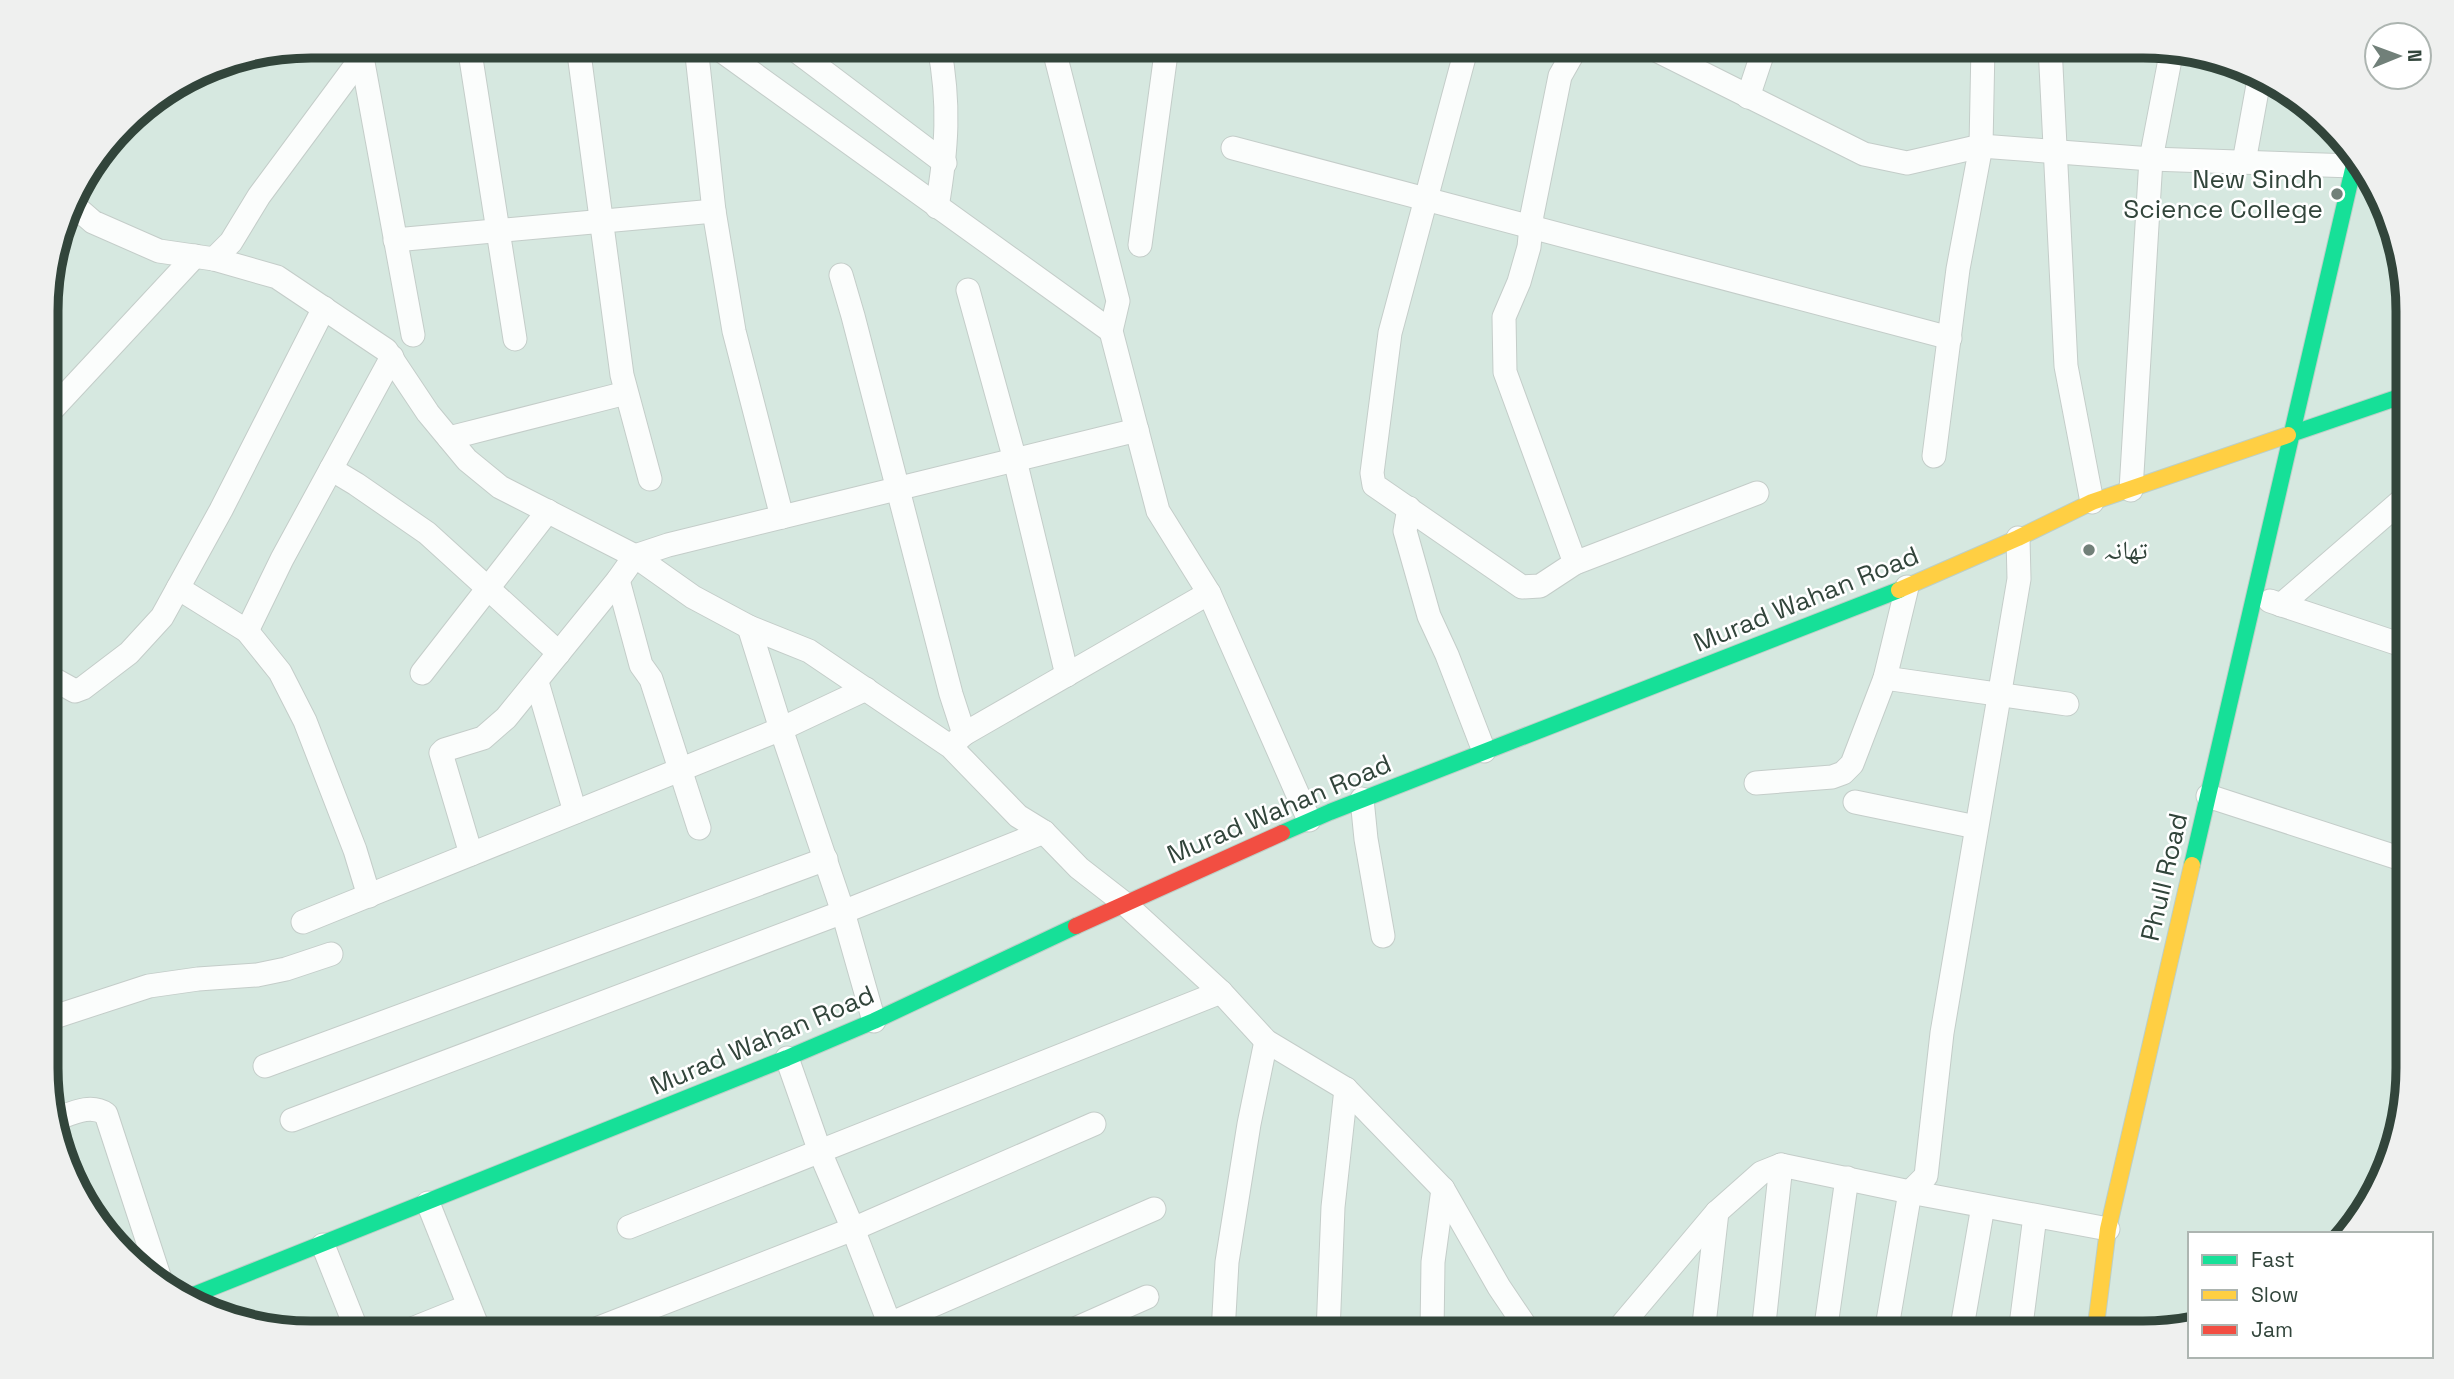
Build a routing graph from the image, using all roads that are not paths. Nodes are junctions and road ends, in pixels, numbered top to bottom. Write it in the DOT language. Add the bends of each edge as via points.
graph roads {
  1 [pos="364,58"];
  2 [pos="370,58"];
  3 [pos="470,58"];
  4 [pos="580,58"];
  5 [pos="697,58"];
  6 [pos="732,58"];
  7 [pos="806,58"];
  8 [pos="941,58"];
  9 [pos="1056,58"];
  10 [pos="1165,58"];
  11 [pos="1464,58"];
  12 [pos="1570,58"];
  13 [pos="1678,58"];
  14 [pos="1761,58"];
  15 [pos="1983,58"];
  16 [pos="2051,58"];
  17 [pos="2170,59"];
  18 [pos="2258,86"];
  19 [pos="1748,97"];
  20 [pos="1981,146"];
  21 [pos="1233,148"];
  22 [pos="2055,151"];
  23 [pos="2151,159"];
  24 [pos="2347,161"];
  25 [pos="2244,162"];
  26 [pos="945,163"];
  27 [pos="2352,168"];
  28 [pos="1427,200"];
  29 [pos="937,207"];
  30 [pos="79,210"];
  31 [pos="714,211"];
  32 [pos="600,221"];
  33 [pos="1531,228"];
  34 [pos="499,229"];
  35 [pos="396,240"];
  36 [pos="1140,245"];
  37 [pos="204,258"];
  38 [pos="841,275"];
  39 [pos="968,290"];
  40 [pos="324,308"];
  41 [pos="1111,331"];
  42 [pos="413,335"];
  43 [pos="1950,338"];
  44 [pos="515,339"];
  45 [pos="392,357"];
  46 [pos="626,393"];
  47 [pos="2396,398"];
  48 [pos="58,404"];
  49 [pos="1137,430"];
  50 [pos="2291,435"];
  51 [pos="449,438"];
  52 [pos="1934,456"];
  53 [pos="1015,460"];
  54 [pos="331,469"];
  55 [pos="650,479"];
  56 [pos="897,489"];
  57 [pos="2131,490"];
  58 [pos="1756,493"];
  59 [pos="2092,502"];
  60 [pos="1409,508"];
  61 [pos="2396,509"];
  62 [pos="548,511"];
  63 [pos="782,517"];
  64 [pos="2018,538"];
  65 [pos="635,556"];
  66 [pos="1575,563"];
  67 [pos="618,580"];
  68 [pos="1907,587"];
  69 [pos="178,588"];
  70 [pos="488,588"];
  71 [pos="1209,593"];
  72 [pos="2254,594"];
  73 [pos="2281,605"];
  74 [pos="749,627"];
  75 [pos="247,631"];
  76 [pos="2396,643"];
  77 [pos="559,653"];
  78 [pos="422,674"];
  79 [pos="1067,675"];
  80 [pos="1885,678"];
  81 [pos="58,682"];
  82 [pos="537,682"];
  83 [pos="866,689"];
  84 [pos="1999,694"];
  85 [pos="2067,704"];
  86 [pos="781,729"];
  87 [pos="958,740"];
  88 [pos="1484,751"];
  89 [pos="681,769"];
  90 [pos="1756,783"];
  91 [pos="2208,796"];
  92 [pos="1362,799"];
  93 [pos="1855,802"];
  94 [pos="575,812"];
  95 [pos="1310,820"];
  96 [pos="1976,827"];
  97 [pos="699,828"];
  98 [pos="1044,832"];
  99 [pos="471,854"];
  100 [pos="2396,857"];
  101 [pos="827,859"];
  102 [pos="369,896"];
  103 [pos="1124,903"];
  104 [pos="843,912"];
  105 [pos="303,922"];
  106 [pos="1383,936"];
  107 [pos="331,954"];
  108 [pos="1221,992"];
  109 [pos="58,1016"];
  110 [pos="874,1021"];
  111 [pos="1266,1041"];
  112 [pos="787,1058"];
  113 [pos="265,1066"];
  114 [pos="1346,1089"];
  115 [pos="63,1117"];
  116 [pos="292,1120"];
  117 [pos="1094,1124"];
  118 [pos="820,1152"];
  119 [pos="1781,1165"];
  120 [pos="1847,1178"];
  121 [pos="1443,1188"];
  122 [pos="1910,1192"];
  123 [pos="428,1203"];
  124 [pos="1983,1206"];
  125 [pos="1154,1209"];
  126 [pos="1717,1212"];
  127 [pos="2035,1216"];
  128 [pos="629,1227"];
  129 [pos="853,1229"];
  130 [pos="2108,1229"];
  131 [pos="323,1245"];
  132 [pos="157,1269"];
  133 [pos="197,1294"];
  134 [pos="1147,1297"];
  135 [pos="469,1306"];
  136 [pos="353,1321"];
  137 [pos="433,1321"];
  138 [pos="475,1321"];
  139 [pos="619,1321"];
  140 [pos="881,1321"];
  141 [pos="906,1321"];
  142 [pos="1093,1321"];
  143 [pos="1224,1321"];
  144 [pos="1329,1321"];
  145 [pos="1432,1321"];
  146 [pos="1522,1321"];
  147 [pos="1625,1321"];
  148 [pos="1704,1321"];
  149 [pos="1764,1321"];
  150 [pos="1827,1321"];
  151 [pos="1888,1321"];
  152 [pos="1963,1321"];
  153 [pos="2022,1321"];
  154 [pos="2096,1321"];
  1 -- 37 [label="street" via="259,196 231,242"];
  2 -- 35 [label="street"];
  3 -- 34 [label="street"];
  4 -- 32 [label="street"];
  5 -- 31 [label="street"];
  6 -- 29 [label="street"];
  7 -- 26 [label="street"];
  8 -- 26 [label="street" via="947,98"];
  9 -- 41 [label="street" via="1118,301"];
  10 -- 36 [label="street"];
  11 -- 28 [label="street"];
  12 -- 33 [label="street" via="1560,76"];
  13 -- 19 [label="street"];
  14 -- 19 [label="street"];
  15 -- 20 [label="street"];
  16 -- 22 [label="street"];
  17 -- 23 [label="street"];
  18 -- 25 [label="street"];
  19 -- 20 [label="street" via="1864,154 1907,163"];
  20 -- 22 [label="street"];
  20 -- 43 [label="street"];
  21 -- 28 [label="street"];
  22 -- 23 [label="street"];
  22 -- 59 [label="street" via="2066,366"];
  23 -- 25 [label="street"];
  23 -- 57 [label="street"];
  24 -- 25 [label="street"];
  26 -- 29 [label="street"];
  27 -- 50 [label="street, Phull Road"];
  28 -- 33 [label="street"];
  28 -- 60 [label="street" via="1390,333 1372,472 1374,485"];
  29 -- 41 [label="street"];
  30 -- 37 [label="street" via="93,222 159,251"];
  31 -- 32 [label="street"];
  31 -- 63 [label="street" via="734,331"];
  32 -- 34 [label="street"];
  32 -- 46 [label="street"];
  33 -- 43 [label="street"];
  33 -- 66 [label="street" via="1519,282 1504,317 1505,372"];
  34 -- 35 [label="street"];
  34 -- 44 [label="street"];
  35 -- 42 [label="street"];
  37 -- 40 [label="street" via="277,277"];
  37 -- 48 [label="street"];
  38 -- 56 [label="street"];
  39 -- 53 [label="street"];
  40 -- 45 [label="street"];
  40 -- 69 [label="street"];
  41 -- 49 [label="street"];
  43 -- 52 [label="street"];
  45 -- 51 [label="street"];
  45 -- 54 [label="street"];
  46 -- 51 [label="street"];
  46 -- 55 [label="street"];
  47 -- 50 [label="street, Murad Wahan Road"];
  49 -- 53 [label="street"];
  49 -- 71 [label="street" via="1158,511"];
  50 -- 57 [label="street, Murad Wahan Road"];
  50 -- 72 [label="street, Phull Road"];
  51 -- 62 [label="street" via="500,487"];
  53 -- 56 [label="street"];
  53 -- 79 [label="street"];
  54 -- 70 [label="street" via="427,533"];
  54 -- 75 [label="street"];
  56 -- 63 [label="street"];
  56 -- 87 [label="street" via="951,694"];
  57 -- 59 [label="street, Murad Wahan Road"];
  58 -- 66 [label="street"];
  59 -- 64 [label="street, Murad Wahan Road"];
  60 -- 66 [label="street" via="1522,587 1540,586"];
  60 -- 88 [label="street" via="1405,531 1429,616"];
  61 -- 73 [label="street"];
  62 -- 65 [label="street"];
  62 -- 70 [label="street"];
  63 -- 65 [label="street"];
  64 -- 68 [label="street, Murad Wahan Road"];
  64 -- 84 [label="street" via="2018,579"];
  65 -- 67 [label="street"];
  65 -- 74 [label="street" via="694,597"];
  67 -- 77 [label="street"];
  67 -- 89 [label="street" via="641,665 651,679"];
  68 -- 80 [label="street"];
  68 -- 88 [label="street, Murad Wahan Road"];
  69 -- 75 [label="street"];
  69 -- 81 [label="street" via="162,617 129,653 83,688 75,691"];
  70 -- 77 [label="street"];
  70 -- 78 [label="street"];
  71 -- 79 [label="street"];
  71 -- 95 [label="street"];
  72 -- 73 [label="street"];
  72 -- 91 [label="street, Phull Road"];
  73 -- 76 [label="street"];
  74 -- 83 [label="street" via="809,651"];
  74 -- 86 [label="street"];
  75 -- 102 [label="street" via="280,672 305,721"];
  77 -- 82 [label="street"];
  79 -- 87 [label="street"];
  80 -- 84 [label="street"];
  80 -- 90 [label="street" via="1852,764 1843,773"];
  82 -- 94 [label="street"];
  82 -- 99 [label="street" via="482,738 441,753"];
  83 -- 86 [label="street"];
  83 -- 87 [label="street"];
  84 -- 85 [label="street"];
  84 -- 96 [label="street"];
  86 -- 89 [label="street"];
  86 -- 101 [label="street"];
  87 -- 98 [label="street" via="1018,816"];
  88 -- 92 [label="street, Murad Wahan Road"];
  89 -- 94 [label="street"];
  89 -- 97 [label="street"];
  91 -- 100 [label="street"];
  91 -- 130 [label="street, Phull Road"];
  92 -- 95 [label="street, Murad Wahan Road"];
  92 -- 106 [label="street"];
  93 -- 96 [label="street"];
  94 -- 99 [label="street"];
  95 -- 103 [label="street, Murad Wahan Road"];
  96 -- 122 [label="street" via="1942,1033 1926,1176"];
  98 -- 103 [label="street" via="1079,868"];
  98 -- 104 [label="street"];
  99 -- 102 [label="street"];
  101 -- 104 [label="street"];
  101 -- 113 [label="street"];
  102 -- 105 [label="street"];
  103 -- 108 [label="street"];
  103 -- 110 [label="street, Murad Wahan Road"];
  104 -- 110 [label="street"];
  104 -- 116 [label="street"];
  107 -- 109 [label="street" via="257,975 149,986"];
  108 -- 111 [label="street"];
  108 -- 118 [label="street"];
  110 -- 112 [label="street, Murad Wahan Road"];
  111 -- 114 [label="street"];
  111 -- 143 [label="street" via="1227,1262"];
  112 -- 118 [label="street"];
  112 -- 123 [label="street, Murad Wahan Road"];
  114 -- 121 [label="street"];
  114 -- 144 [label="street"];
  115 -- 132 [label="street" via="88,1109 106,1114"];
  117 -- 129 [label="street"];
  118 -- 128 [label="street"];
  118 -- 129 [label="street"];
  119 -- 120 [label="street"];
  119 -- 126 [label="street" via="1760,1173"];
  119 -- 149 [label="street"];
  120 -- 122 [label="street"];
  120 -- 150 [label="street"];
  121 -- 145 [label="street" via="1433,1262"];
  121 -- 146 [label="street"];
  122 -- 124 [label="street"];
  122 -- 151 [label="street"];
  123 -- 131 [label="street, Murad Wahan Road"];
  123 -- 135 [label="street"];
  124 -- 127 [label="street"];
  124 -- 152 [label="street"];
  125 -- 141 [label="street"];
  126 -- 147 [label="street"];
  126 -- 148 [label="street"];
  127 -- 130 [label="street"];
  127 -- 153 [label="street"];
  129 -- 139 [label="street"];
  129 -- 140 [label="street"];
  130 -- 154 [label="street, Phull Road"];
  131 -- 133 [label="street, Murad Wahan Road"];
  131 -- 136 [label="street"];
  134 -- 142 [label="street"];
  135 -- 137 [label="street"];
  135 -- 138 [label="street"];
}
